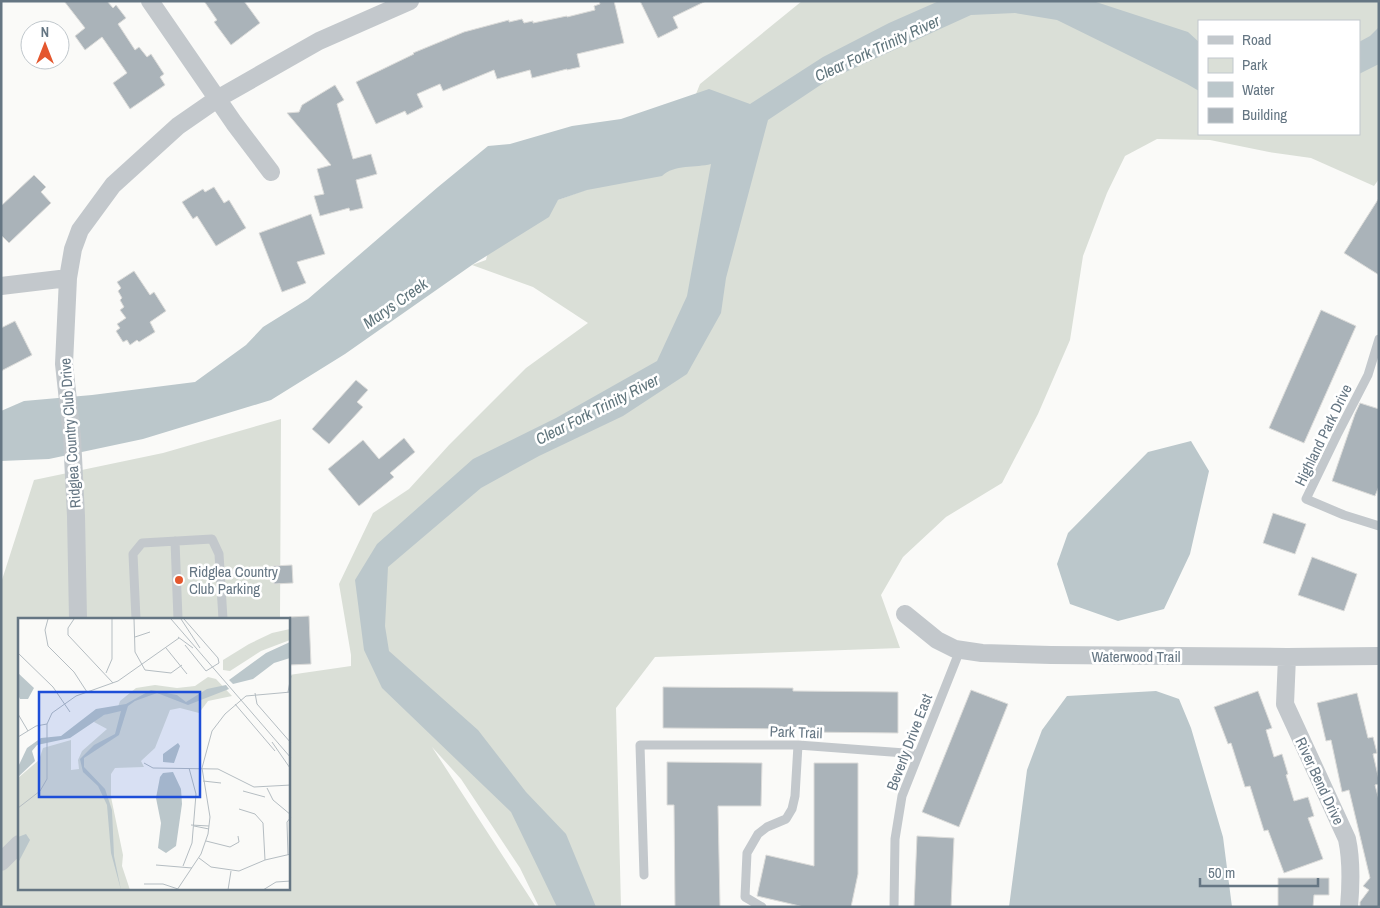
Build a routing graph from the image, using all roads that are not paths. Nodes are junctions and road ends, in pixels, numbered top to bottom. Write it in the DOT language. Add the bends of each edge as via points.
graph roads {
  1 [pos="150,1"];
  2 [pos="410,1"];
  3 [pos="218,99"];
  4 [pos="270,172"];
  5 [pos="68,278"];
  6 [pos="1,286"];
  7 [pos="1379,339"];
  8 [pos="1379,526"];
  9 [pos="175,541"];
  10 [pos="905,614"];
  11 [pos="78,618"];
  12 [pos="136,618"];
  13 [pos="178,618"];
  14 [pos="223,618"];
  15 [pos="960,650"];
  16 [pos="1379,656"];
  17 [pos="1287,657"];
  18 [pos="798,745"];
  19 [pos="918,754"];
  20 [pos="18,845"];
  21 [pos="1,862"];
  22 [pos="644,875"];
  23 [pos="762,907"];
  24 [pos="894,907"];
  25 [pos="1348,907"];
  1 -- 3 [label="street"];
  2 -- 3 [label="street, Ridglea Country Club Drive" via="318,42"];
  3 -- 4 [label="street"];
  3 -- 5 [label="street, Ridglea Country Club Drive" via="178,126 113,185 80,230"];
  5 -- 6 [label="street"];
  5 -- 11 [label="street, Ridglea Country Club Drive" via="64,364 72,437"];
  7 -- 8 [label="lane, Highland Park Drive" via="1368,375 1306,499"];
  9 -- 12 [label="lane" via="142,543 133,554"];
  9 -- 13 [label="lane"];
  9 -- 14 [label="lane" via="212,539 219,554"];
  10 -- 15 [label="street, Waterwood Trail" via="937,640"];
  15 -- 17 [label="street, Waterwood Trail" via="1051,655"];
  15 -- 19 [label="lane, Beverly Drive East"];
  16 -- 17 [label="street, Waterwood Trail"];
  17 -- 25 [label="street, River Bend Drive" via="1285,704 1350,852"];
  18 -- 19 [label="lane, Park Trail"];
  18 -- 22 [label="lane, Park Trail" via="640,745"];
  18 -- 23 [label="lane" via="792,809 786,820 758,834 747,854 745,897"];
  19 -- 24 [label="lane, Beverly Drive East" via="902,796 895,839"];
  20 -- 21 [label="street"];
}
